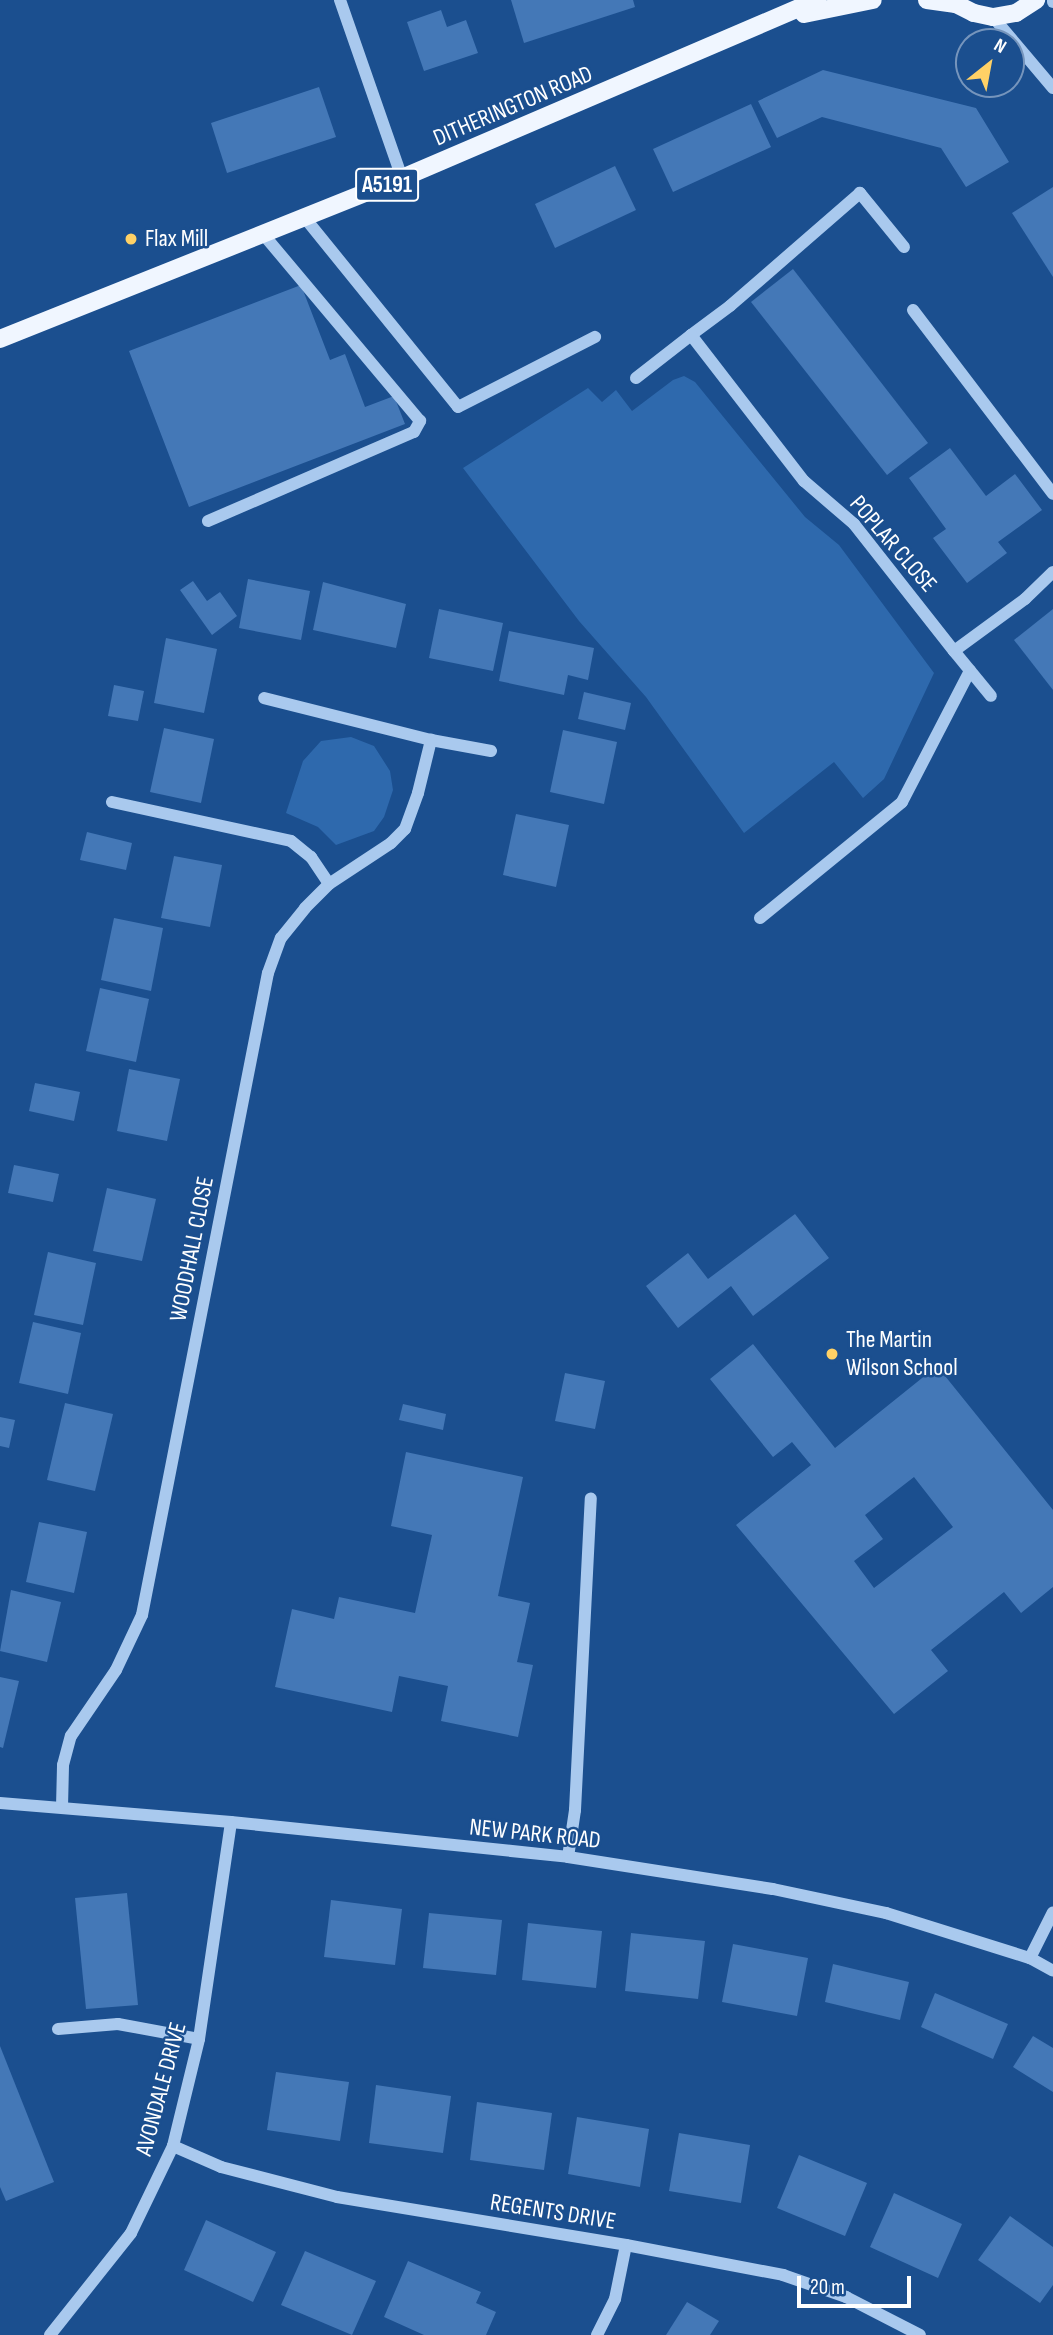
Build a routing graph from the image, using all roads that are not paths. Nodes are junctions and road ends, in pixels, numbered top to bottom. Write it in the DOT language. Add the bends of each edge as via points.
graph roads {
  1 [pos="340,0"];
  2 [pos="818,0"];
  3 [pos="873,0"];
  4 [pos="927,0"];
  5 [pos="1035,0"];
  6 [pos="955,2"];
  7 [pos="993,17"];
  8 [pos="770,22"];
  9 [pos="1053,88"];
  10 [pos="402,178"];
  11 [pos="305,218"];
  12 [pos="264,235"];
  13 [pos="904,247"];
  14 [pos="913,310"];
  15 [pos="691,335"];
  16 [pos="595,337"];
  17 [pos="0,339"];
  18 [pos="636,379"];
  19 [pos="1053,494"];
  20 [pos="208,521"];
  21 [pos="1053,572"];
  22 [pos="954,651"];
  23 [pos="970,671"];
  24 [pos="991,696"];
  25 [pos="264,698"];
  26 [pos="431,740"];
  27 [pos="491,751"];
  28 [pos="112,802"];
  29 [pos="329,884"];
  30 [pos="760,918"];
  31 [pos="591,1498"];
  32 [pos="0,1803"];
  33 [pos="62,1807"];
  34 [pos="231,1822"];
  35 [pos="568,1857"];
  36 [pos="1053,1912"];
  37 [pos="1030,1958"];
  38 [pos="1053,1971"];
  39 [pos="58,2029"];
  40 [pos="199,2039"];
  41 [pos="173,2146"];
  42 [pos="626,2245"];
  43 [pos="50,2335"];
  44 [pos="597,2335"];
  45 [pos="920,2335"];
  1 -- 10 [label="street"];
  2 -- 8 [label="main road, DITHERINGTON ROAD / A5191"];
  3 -- 8 [label="main road, DITHERINGTON ROAD / A5191"];
  4 -- 6 [label="main road"];
  5 -- 7 [label="main road" via="1016,13"];
  6 -- 7 [label="main road"];
  7 -- 9 [label="street"];
  8 -- 10 [label="main road, DITHERINGTON ROAD / A5191"];
  10 -- 11 [label="main road, DITHERINGTON ROAD / A5191"];
  11 -- 12 [label="main road, DITHERINGTON ROAD / A5191"];
  11 -- 16 [label="street" via="458,407"];
  12 -- 17 [label="main road, DITHERINGTON ROAD / A5191"];
  12 -- 20 [label="street" via="420,421 414,432"];
  13 -- 15 [label="street" via="860,193"];
  14 -- 19 [label="street"];
  15 -- 18 [label="street"];
  15 -- 22 [label="street, POPLAR CLOSE" via="804,481 854,524"];
  21 -- 22 [label="street" via="1025,599"];
  22 -- 23 [label="street, POPLAR CLOSE"];
  23 -- 24 [label="street, POPLAR CLOSE"];
  23 -- 30 [label="street" via="902,802"];
  25 -- 26 [label="street"];
  26 -- 27 [label="street"];
  26 -- 29 [label="street, WOODHALL CLOSE" via="405,829"];
  28 -- 29 [label="street" via="290,841 311,857"];
  29 -- 33 [label="street, WOODHALL CLOSE" via="281,939 268,973 142,1615 116,1670 71,1736 63,1765"];
  31 -- 35 [label="street" via="575,1811"];
  32 -- 33 [label="street, NEW PARK ROAD"];
  33 -- 34 [label="street, NEW PARK ROAD"];
  34 -- 35 [label="street, NEW PARK ROAD"];
  34 -- 40 [label="street, AVONDALE DRIVE"];
  35 -- 37 [label="street, NEW PARK ROAD" via="773,1889 886,1913"];
  36 -- 37 [label="street"];
  37 -- 38 [label="street, NEW PARK ROAD"];
  39 -- 40 [label="street" via="118,2024"];
  40 -- 41 [label="street, AVONDALE DRIVE"];
  41 -- 42 [label="street, REGENTS DRIVE" via="233,2171 337,2197"];
  41 -- 43 [label="street, AVONDALE DRIVE" via="131,2233"];
  42 -- 44 [label="street" via="615,2299"];
  42 -- 45 [label="street, REGENTS DRIVE" via="783,2275 846,2297"];
}
